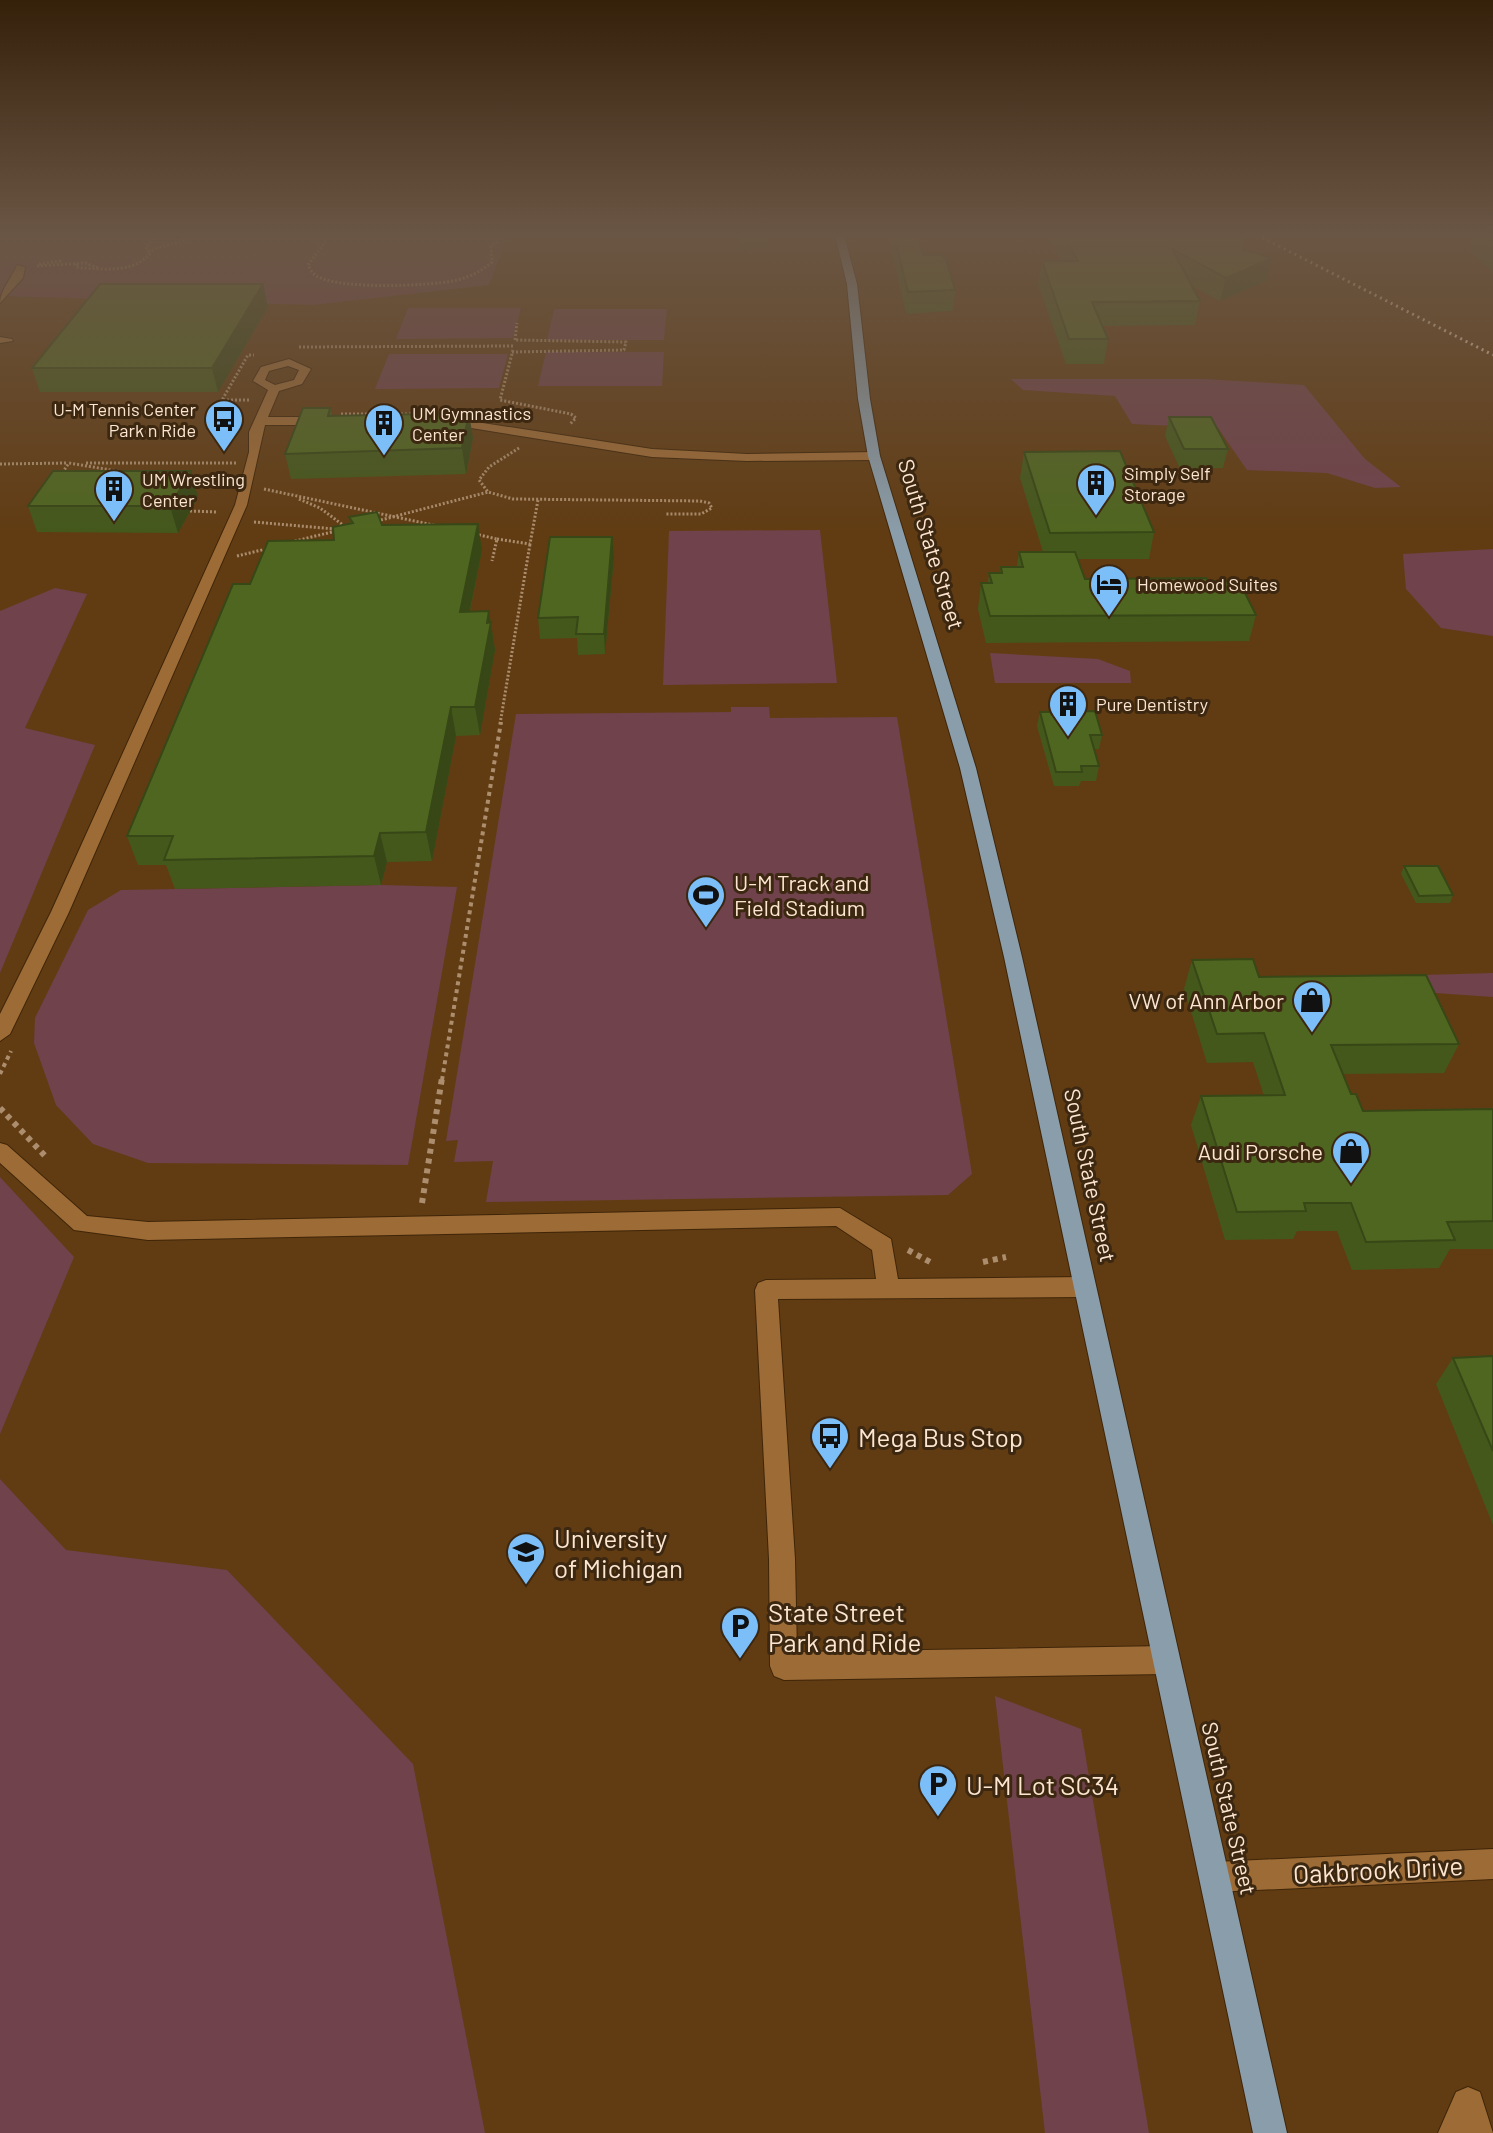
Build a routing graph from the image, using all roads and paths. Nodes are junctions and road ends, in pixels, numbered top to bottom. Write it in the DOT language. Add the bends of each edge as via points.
graph roads {
  1 [pos="516,335"];
  2 [pos="857,335"];
  3 [pos="515,340"];
  4 [pos="514,346"];
  5 [pos="292,347"];
  6 [pos="512,352"];
  7 [pos="248,355"];
  8 [pos="261,355"];
  9 [pos="274,389"];
  10 [pos="222,400"];
  11 [pos="217,407"];
  12 [pos="261,421"];
  13 [pos="335,421"];
  14 [pos="423,421"];
  15 [pos="563,430"];
  16 [pos="540,433"];
  17 [pos="874,456"];
  18 [pos="69,463"];
  19 [pos="200,463"];
  20 [pos="240,463"];
  21 [pos="0,464"];
  22 [pos="187,471"];
  23 [pos="129,473"];
  24 [pos="60,476"];
  25 [pos="189,482"];
  26 [pos="247,489"];
  27 [pos="488,492"];
  28 [pos="282,493"];
  29 [pos="538,500"];
  30 [pos="190,511"];
  31 [pos="223,512"];
  32 [pos="666,514"];
  33 [pos="396,516"];
  34 [pos="249,521"];
  35 [pos="373,522"];
  36 [pos="439,526"];
  37 [pos="341,530"];
  38 [pos="468,533"];
  39 [pos="497,539"];
  40 [pos="289,543"];
  41 [pos="530,544"];
  42 [pos="276,546"];
  43 [pos="263,550"];
  44 [pos="269,558"];
  45 [pos="492,561"];
  46 [pos="231,562"];
  47 [pos="0,1034"];
  48 [pos="0,1151"];
  49 [pos="421,1208"];
  50 [pos="1085,1287"];
  51 [pos="888,1289"];
  52 [pos="1166,1660"];
  53 [pos="1493,1864"];
  54 [pos="1215,1877"];
  55 [pos="1270,2133"];
  1 -- 3 [label="path"];
  2 -- 17 [label="main road, South State Street"];
  3 -- 4 [label="path"];
  3 -- 6 [label="path" via="626,342 624,350"];
  4 -- 5 [label="path"];
  4 -- 6 [label="path"];
  6 -- 15 [label="path" via="500,400 571,414 576,418"];
  7 -- 8 [label="path"];
  9 -- 12 [label="street"];
  10 -- 11 [label="path"];
  12 -- 13 [label="street"];
  12 -- 26 [label="street"];
  14 -- 16 [label="street"];
  16 -- 17 [label="street" via="621,449 696,456"];
  16 -- 27 [label="path" via="489,467 479,480"];
  17 -- 50 [label="main road, South State Street" via="968,768"];
  18 -- 19 [label="path"];
  18 -- 21 [label="path"];
  18 -- 23 [label="path"];
  18 -- 24 [label="path"];
  19 -- 20 [label="path"];
  19 -- 22 [label="path"];
  25 -- 26 [label="path"];
  26 -- 28 [label="path"];
  26 -- 47 [label="street"];
  27 -- 29 [label="path"];
  27 -- 33 [label="path"];
  28 -- 33 [label="path"];
  28 -- 37 [label="path" via="320,508 347,528"];
  29 -- 32 [label="path" via="689,500 712,508 701,514"];
  29 -- 41 [label="path"];
  30 -- 31 [label="path"];
  33 -- 35 [label="path"];
  33 -- 36 [label="path"];
  34 -- 37 [label="path"];
  37 -- 40 [label="path"];
  38 -- 39 [label="path"];
  39 -- 41 [label="path"];
  39 -- 45 [label="path"];
  41 -- 49 [label="path"];
  42 -- 43 [label="path"];
  43 -- 44 [label="path"];
  43 -- 46 [label="path"];
  48 -- 51 [label="street" via="82,1224 148,1231 840,1217 883,1245"];
  50 -- 51 [label="street"];
  50 -- 52 [label="main road, South State Street"];
  51 -- 52 [label="street" via="766,1290 784,1666"];
  52 -- 54 [label="main road, South State Street"];
  53 -- 54 [label="street, Oakbrook Drive"];
  54 -- 55 [label="main road, South State Street"];
}
